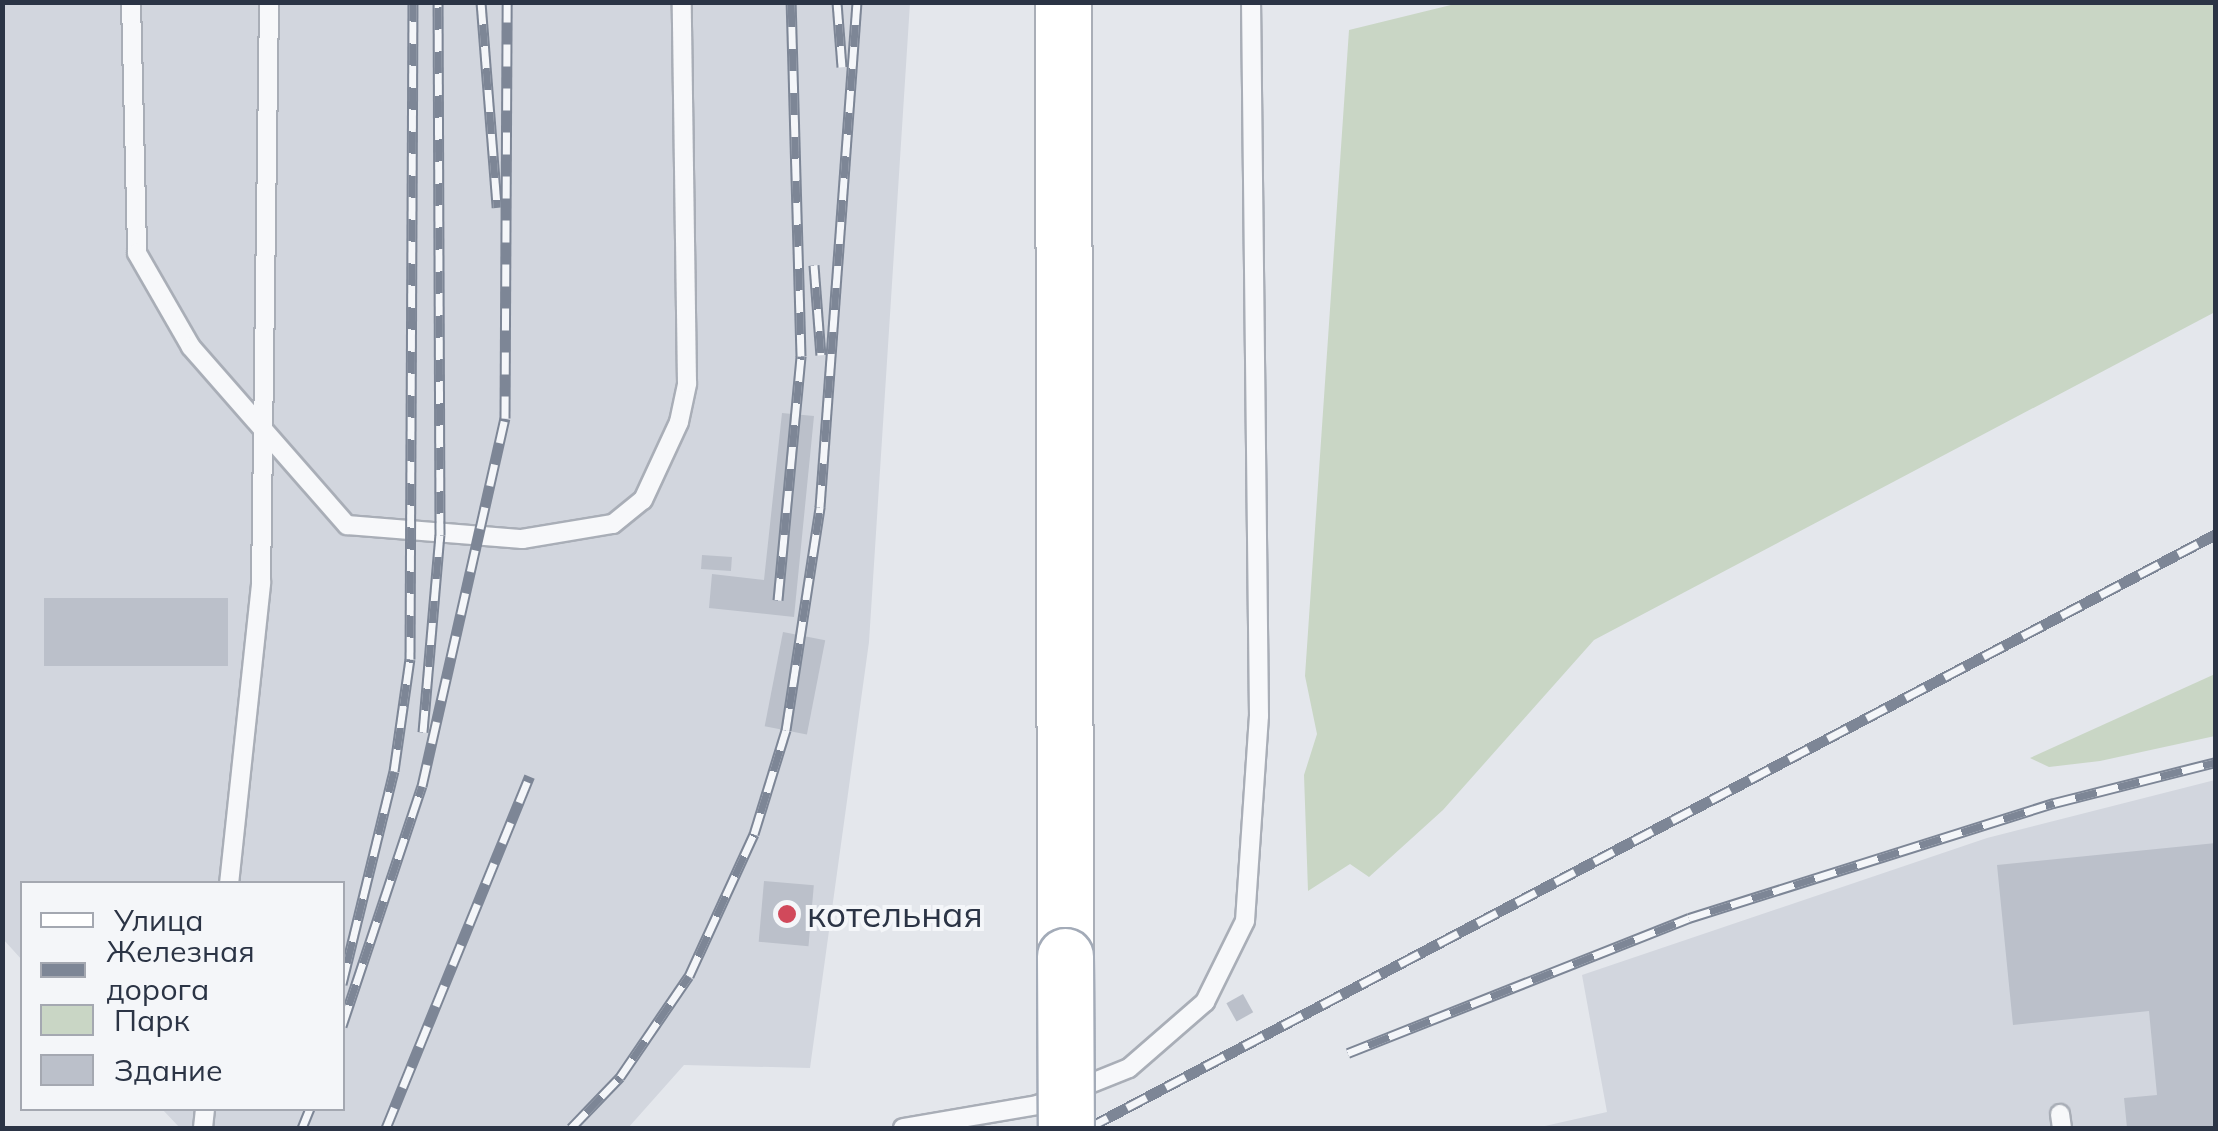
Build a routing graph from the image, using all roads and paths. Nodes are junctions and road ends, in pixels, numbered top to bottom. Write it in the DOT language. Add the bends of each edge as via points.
graph roads {
  1 [pos="131,2"];
  2 [pos="269,2"];
  3 [pos="682,2"];
  4 [pos="1063,2"];
  5 [pos="1251,2"];
  6 [pos="266,432"];
  7 [pos="230,881"];
  8 [pos="903,1128"];
  9 [pos="1066,1128"];
  1 -- 6 [label="lane" via="138,253 191,347"];
  2 -- 6 [label="lane"];
  3 -- 6 [label="lane" via="687,382 664,464 643,500 613,524 573,536 347,525"];
  4 -- 9 [label="main road, bridge"];
  5 -- 8 [label="lane" via="1259,716 1245,921 1204,1002 1129,1068 1037,1105"];
  6 -- 7 [label="lane" via="261,583"];
}
